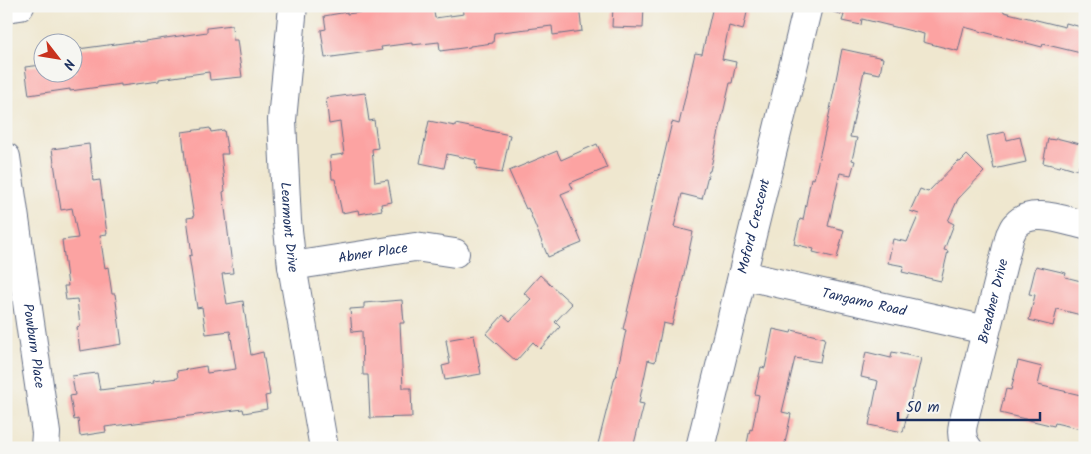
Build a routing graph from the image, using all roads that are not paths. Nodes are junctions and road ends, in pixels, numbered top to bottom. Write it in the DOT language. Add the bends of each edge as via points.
graph roads {
  1 [pos="20,6"];
  2 [pos="293,6"];
  3 [pos="808,6"];
  4 [pos="6,8"];
  5 [pos="6,157"];
  6 [pos="1085,225"];
  7 [pos="455,253"];
  8 [pos="292,266"];
  9 [pos="742,275"];
  10 [pos="986,330"];
  11 [pos="45,448"];
  12 [pos="324,448"];
  13 [pos="700,448"];
  14 [pos="968,448"];
  1 -- 4 [label="street"];
  2 -- 8 [label="street, Learmont Drive" via="282,120"];
  3 -- 9 [label="street, Moford Crescent"];
  5 -- 11 [label="street, Powburn Place" via="46,432"];
  6 -- 10 [label="street, Breadner Drive" via="1043,216 1032,216 1016,225 1010,235"];
  7 -- 8 [label="street, Abner Place" via="415,247"];
  8 -- 12 [label="street, Learmont Drive"];
  9 -- 10 [label="street, Tangamo Road"];
  9 -- 13 [label="street, Moford Crescent"];
  10 -- 14 [label="street, Breadner Drive" via="963,424 963,439"];
}
